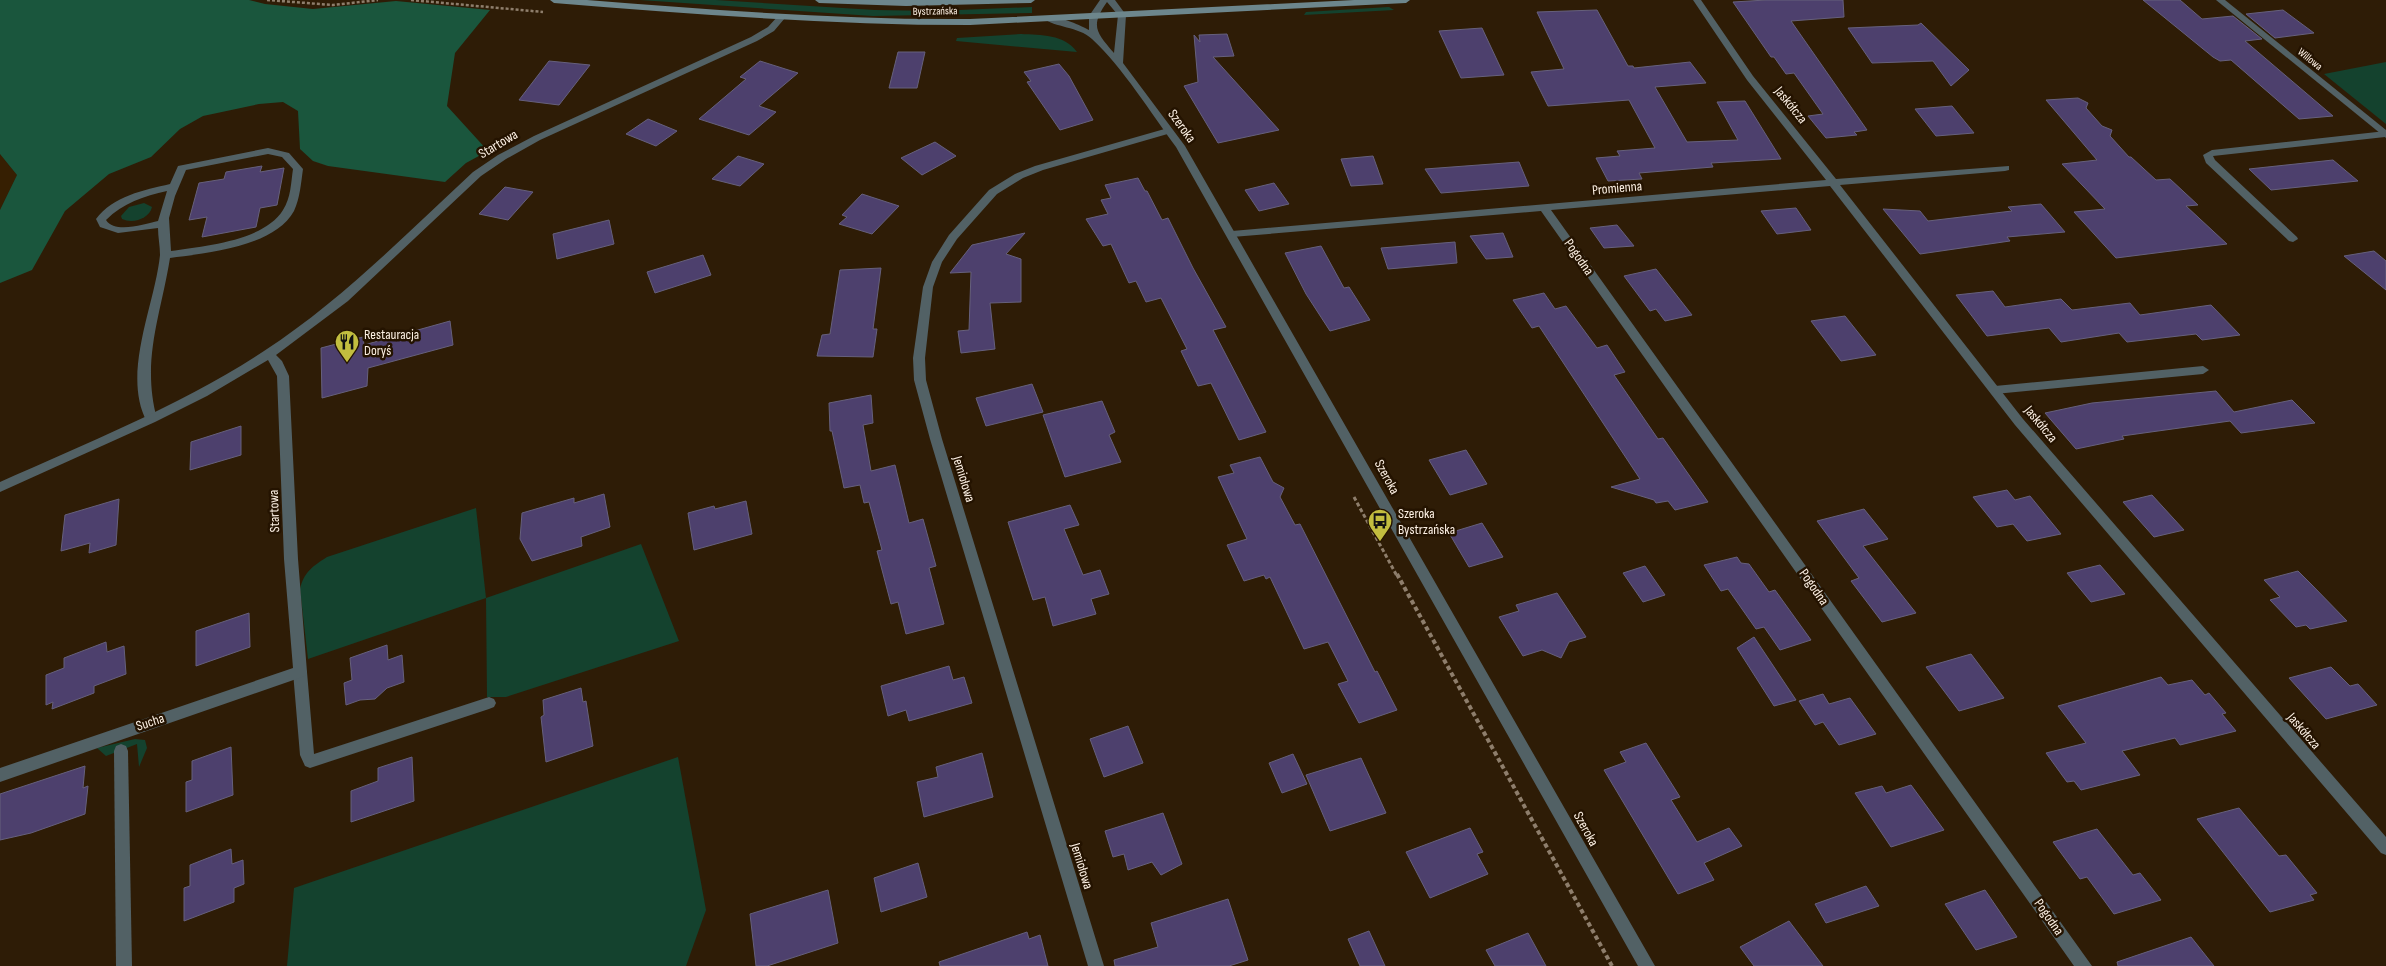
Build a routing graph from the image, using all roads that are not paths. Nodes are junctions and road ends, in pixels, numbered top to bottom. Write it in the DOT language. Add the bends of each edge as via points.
graph roads {
  1 [pos="554,0"];
  2 [pos="819,0"];
  3 [pos="1030,0"];
  4 [pos="1104,0"];
  5 [pos="1110,0"];
  6 [pos="1406,0"];
  7 [pos="1697,0"];
  8 [pos="2220,0"];
  9 [pos="962,1"];
  10 [pos="1122,15"];
  11 [pos="1093,16"];
  12 [pos="781,18"];
  13 [pos="1047,18"];
  14 [pos="1094,36"];
  15 [pos="1118,63"];
  16 [pos="1168,131"];
  17 [pos="2386,135"];
  18 [pos="2005,168"];
  19 [pos="1834,183"];
  20 [pos="173,186"];
  21 [pos="1544,208"];
  22 [pos="163,224"];
  23 [pos="1232,234"];
  24 [pos="2293,239"];
  25 [pos="165,256"];
  26 [pos="269,354"];
  27 [pos="2203,370"];
  28 [pos="1995,390"];
  29 [pos="151,419"];
  30 [pos="0,487"];
  31 [pos="300,672"];
  32 [pos="489,702"];
  33 [pos="121,751"];
  34 [pos="0,775"];
  35 [pos="2386,848"];
  36 [pos="124,966"];
  37 [pos="1096,966"];
  38 [pos="1646,966"];
  39 [pos="2084,966"];
  1 -- 12 [label="main road, Bystrzańska"];
  2 -- 9 [label="main road, Bystrzańska"];
  3 -- 9 [label="main road, Bystrzańska"];
  4 -- 11 [label="street"];
  5 -- 10 [label="street"];
  6 -- 10 [label="main road, Bystrzańska"];
  7 -- 19 [label="street, Jaskółcza" via="1750,78"];
  8 -- 17 [label="street, Willowa"];
  10 -- 11 [label="main road, Bystrzańska"];
  10 -- 15 [label="street"];
  11 -- 13 [label="main road, Bystrzańska"];
  11 -- 14 [label="street"];
  12 -- 13 [label="main road, Bystrzańska" via="908,23"];
  12 -- 26 [label="street, Startowa" via="771,29 754,39 537,138 496,161 477,174 344,298"];
  13 -- 14 [label="street, Szeroka" via="1076,26"];
  14 -- 15 [label="street, Szeroka"];
  15 -- 16 [label="street, Szeroka"];
  16 -- 23 [label="street, Szeroka"];
  16 -- 37 [label="street, Jemiołowa" via="1032,171 993,192 952,237 937,262 928,287 920,341 920,380 936,439"];
  17 -- 24 [label="street" via="2212,153 2208,156"];
  18 -- 19 [label="street, Promienna"];
  19 -- 21 [label="street, Promienna"];
  19 -- 28 [label="street, Jaskółcza"];
  20 -- 22 [label="street"];
  20 -- 22 [label="street" via="120,202 101,219 107,228 118,230"];
  20 -- 25 [label="street" via="182,168 268,151 286,154 298,169 294,195 286,214 271,227 242,242"];
  21 -- 23 [label="street, Promienna"];
  21 -- 39 [label="street, Pogodna"];
  22 -- 25 [label="street"];
  23 -- 38 [label="street, Szeroka"];
  25 -- 29 [label="street" via="145,365 147,407"];
  26 -- 29 [label="street, Startowa"];
  26 -- 31 [label="street, Startowa" via="283,376 291,559"];
  27 -- 28 [label="street"];
  28 -- 35 [label="street, Jaskółcza" via="2074,487"];
  29 -- 30 [label="street, Startowa"];
  31 -- 32 [label="street, Startowa" via="310,761"];
  31 -- 34 [label="street, Sucha"];
  33 -- 36 [label="street"];
}
